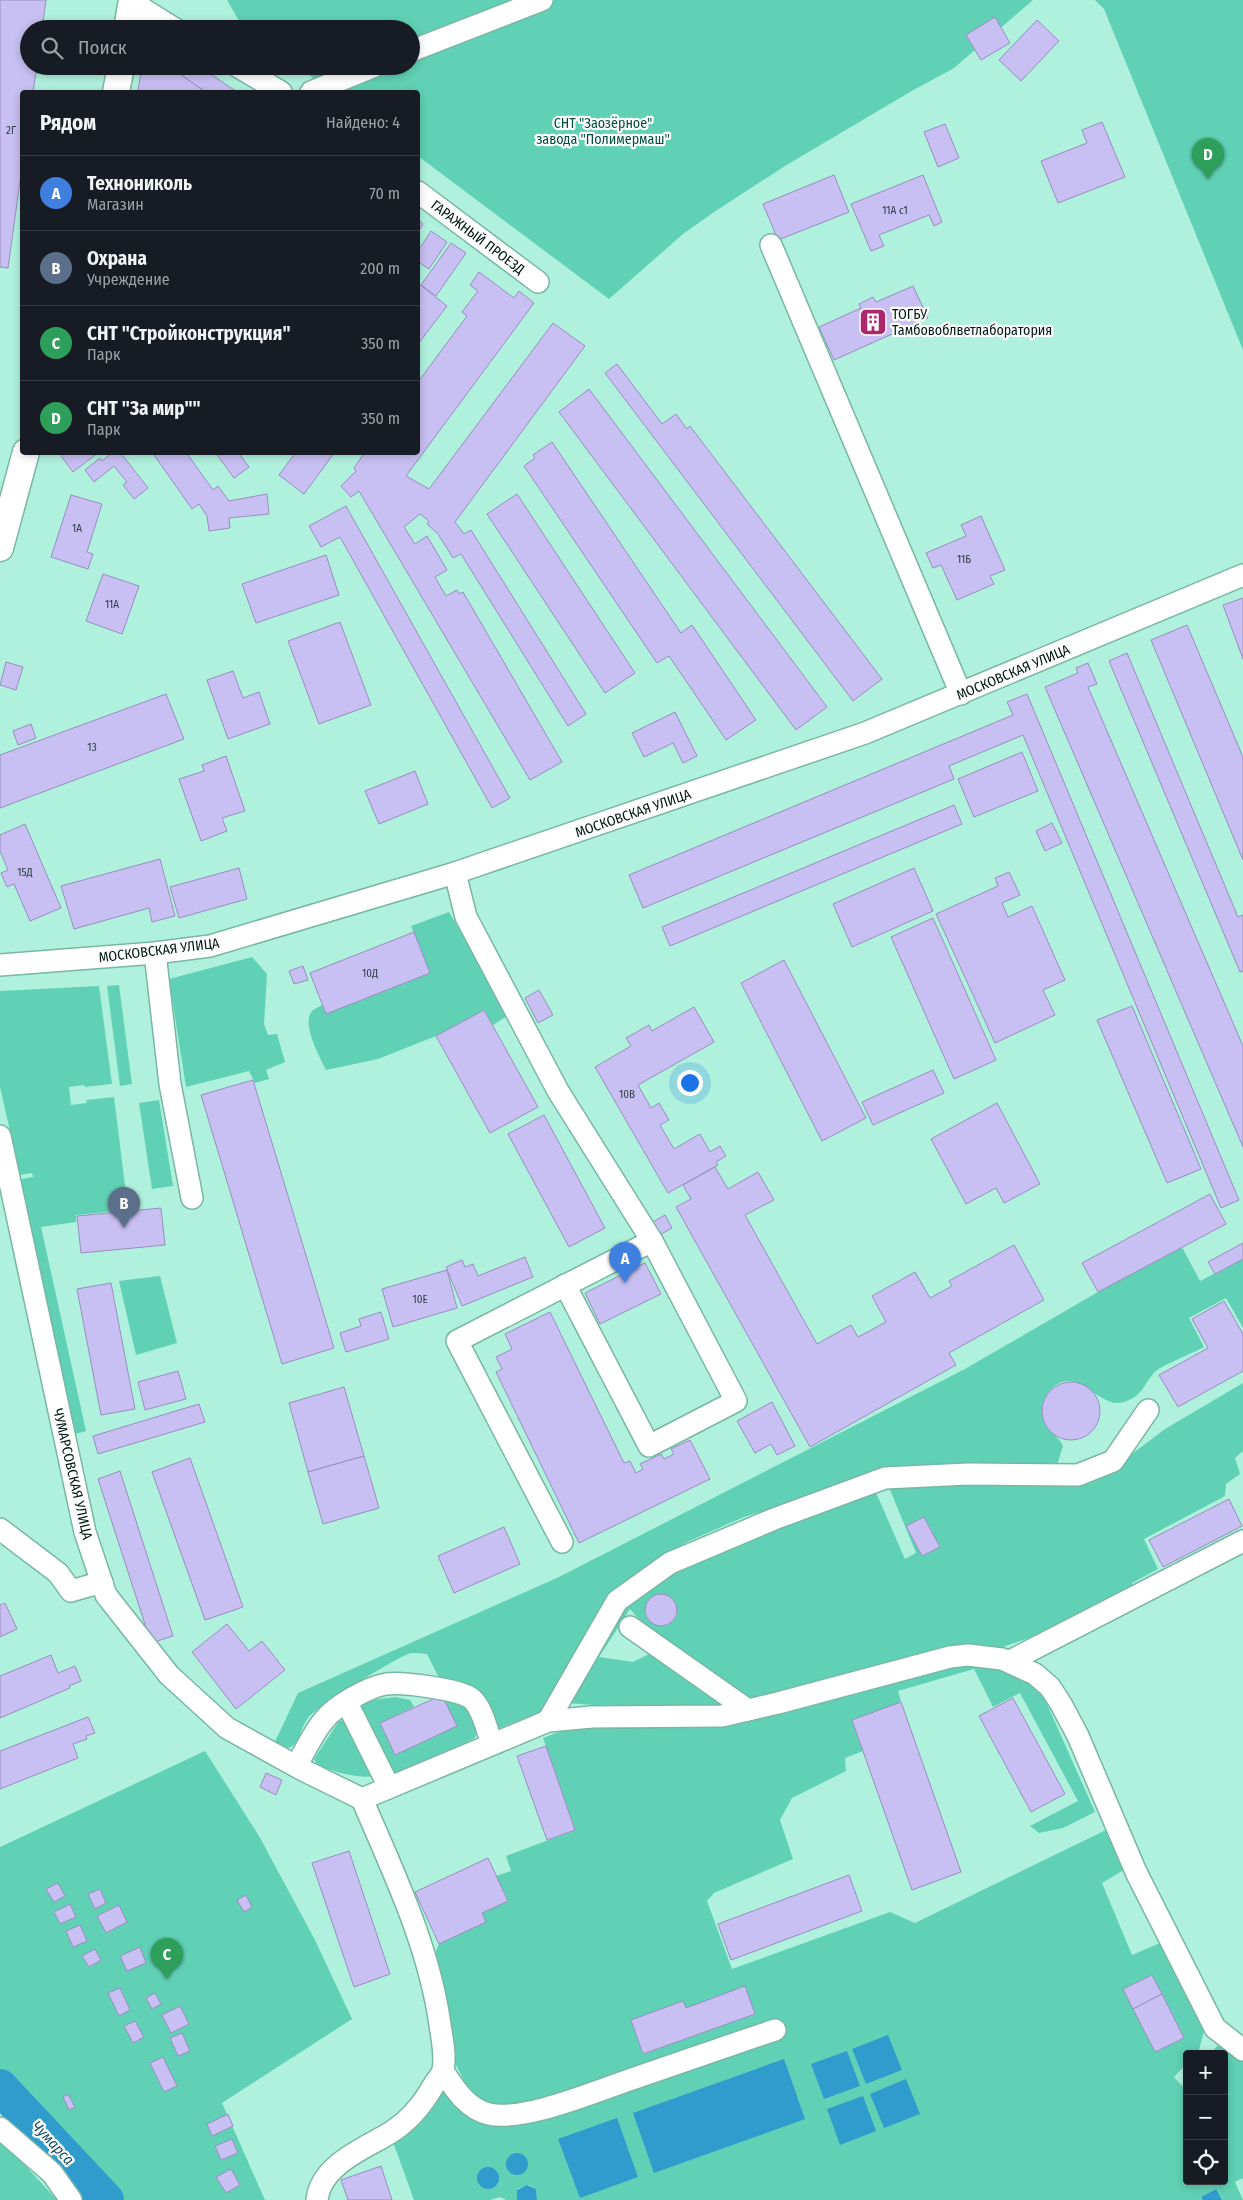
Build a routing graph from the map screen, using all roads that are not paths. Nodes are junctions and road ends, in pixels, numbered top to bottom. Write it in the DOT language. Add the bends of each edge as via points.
graph roads {
  1 [pos="542,0"];
  2 [pos="132,1"];
  3 [pos="129,20"];
  4 [pos="161,20"];
  5 [pos="420,47"];
  6 [pos="119,75"];
  7 [pos="253,75"];
  8 [pos="353,75"];
  9 [pos="116,90"];
  10 [pos="278,90"];
  11 [pos="316,90"];
  12 [pos="420,194"];
  13 [pos="771,245"];
  14 [pos="538,282"];
  15 [pos="25,455"];
  16 [pos="0,548"];
  17 [pos="1243,575"];
  18 [pos="961,694"];
  19 [pos="455,873"];
  20 [pos="154,953"];
  21 [pos="0,965"];
  22 [pos="0,1136"];
  23 [pos="6,1182"];
  24 [pos="192,1198"];
  25 [pos="652,1240"];
  26 [pos="565,1286"];
  27 [pos="1148,1410"];
  28 [pos="0,1529"];
  29 [pos="1243,1541"];
  30 [pos="562,1542"];
  31 [pos="102,1582"];
  32 [pos="630,1626"];
  33 [pos="1010,1662"];
  34 [pos="347,1703"];
  35 [pos="748,1710"];
  36 [pos="548,1721"];
  37 [pos="492,1744"];
  38 [pos="296,1766"];
  39 [pos="389,1787"];
  40 [pos="362,1799"];
  41 [pos="775,2030"];
  42 [pos="1243,2050"];
  43 [pos="442,2071"];
  44 [pos="0,2128"];
  45 [pos="71,2200"];
  46 [pos="317,2200"];
  1 -- 5 [label="street"];
  2 -- 3 [label="main road"];
  2 -- 4 [label="street"];
  6 -- 9 [label="main road"];
  7 -- 10 [label="street"];
  8 -- 11 [label="street"];
  12 -- 14 [label="street, ГАРАЖНЫЙ ПРОЕЗД"];
  13 -- 18 [label="street"];
  15 -- 16 [label="main road"];
  17 -- 18 [label="street, МОСКОВСКАЯ УЛИЦА"];
  18 -- 19 [label="street, МОСКОВСКАЯ УЛИЦА" via="865,734"];
  19 -- 20 [label="street, МОСКОВСКАЯ УЛИЦА" via="210,946"];
  19 -- 25 [label="street" via="466,918 558,1091"];
  20 -- 21 [label="street, МОСКОВСКАЯ УЛИЦА"];
  20 -- 24 [label="street" via="170,1084"];
  22 -- 23 [label="street, ЧУМАРСОВСКАЯ УЛИЦА"];
  23 -- 31 [label="street, ЧУМАРСОВСКАЯ УЛИЦА" via="85,1532"];
  25 -- 26 [label="street"];
  25 -- 26 [label="street" via="736,1401 648,1446"];
  26 -- 30 [label="street" via="458,1341"];
  27 -- 36 [label="street" via="1113,1462 1078,1475 968,1474 885,1478 774,1519 670,1563 617,1601"];
  28 -- 31 [label="street" via="58,1573 71,1591"];
  29 -- 33 [label="street"];
  31 -- 38 [label="street, ЧУМАРСОВСКАЯ УЛИЦА" via="106,1595 170,1676 227,1728"];
  32 -- 35 [label="street"];
  33 -- 35 [label="street" via="989,1656 950,1657"];
  33 -- 42 [label="street" via="1035,1674 1050,1687 1061,1704 1136,1872 1215,2028"];
  34 -- 37 [label="street" via="386,1684 433,1687 460,1693 472,1699 479,1708"];
  34 -- 38 [label="street" via="323,1720"];
  34 -- 39 [label="street"];
  35 -- 36 [label="street" via="722,1716 592,1717"];
  36 -- 37 [label="street"];
  37 -- 39 [label="street"];
  38 -- 40 [label="street, ЧУМАРСОВСКАЯ УЛИЦА"];
  39 -- 40 [label="street"];
  40 -- 43 [label="street" via="415,1924 436,1993 444,2048"];
  41 -- 43 [label="street" via="553,2106 508,2115 487,2114 474,2107 457,2093"];
  43 -- 46 [label="street" via="429,2094 407,2121 349,2156 320,2186"];
  44 -- 45 [label="street" via="52,2173"];
}
